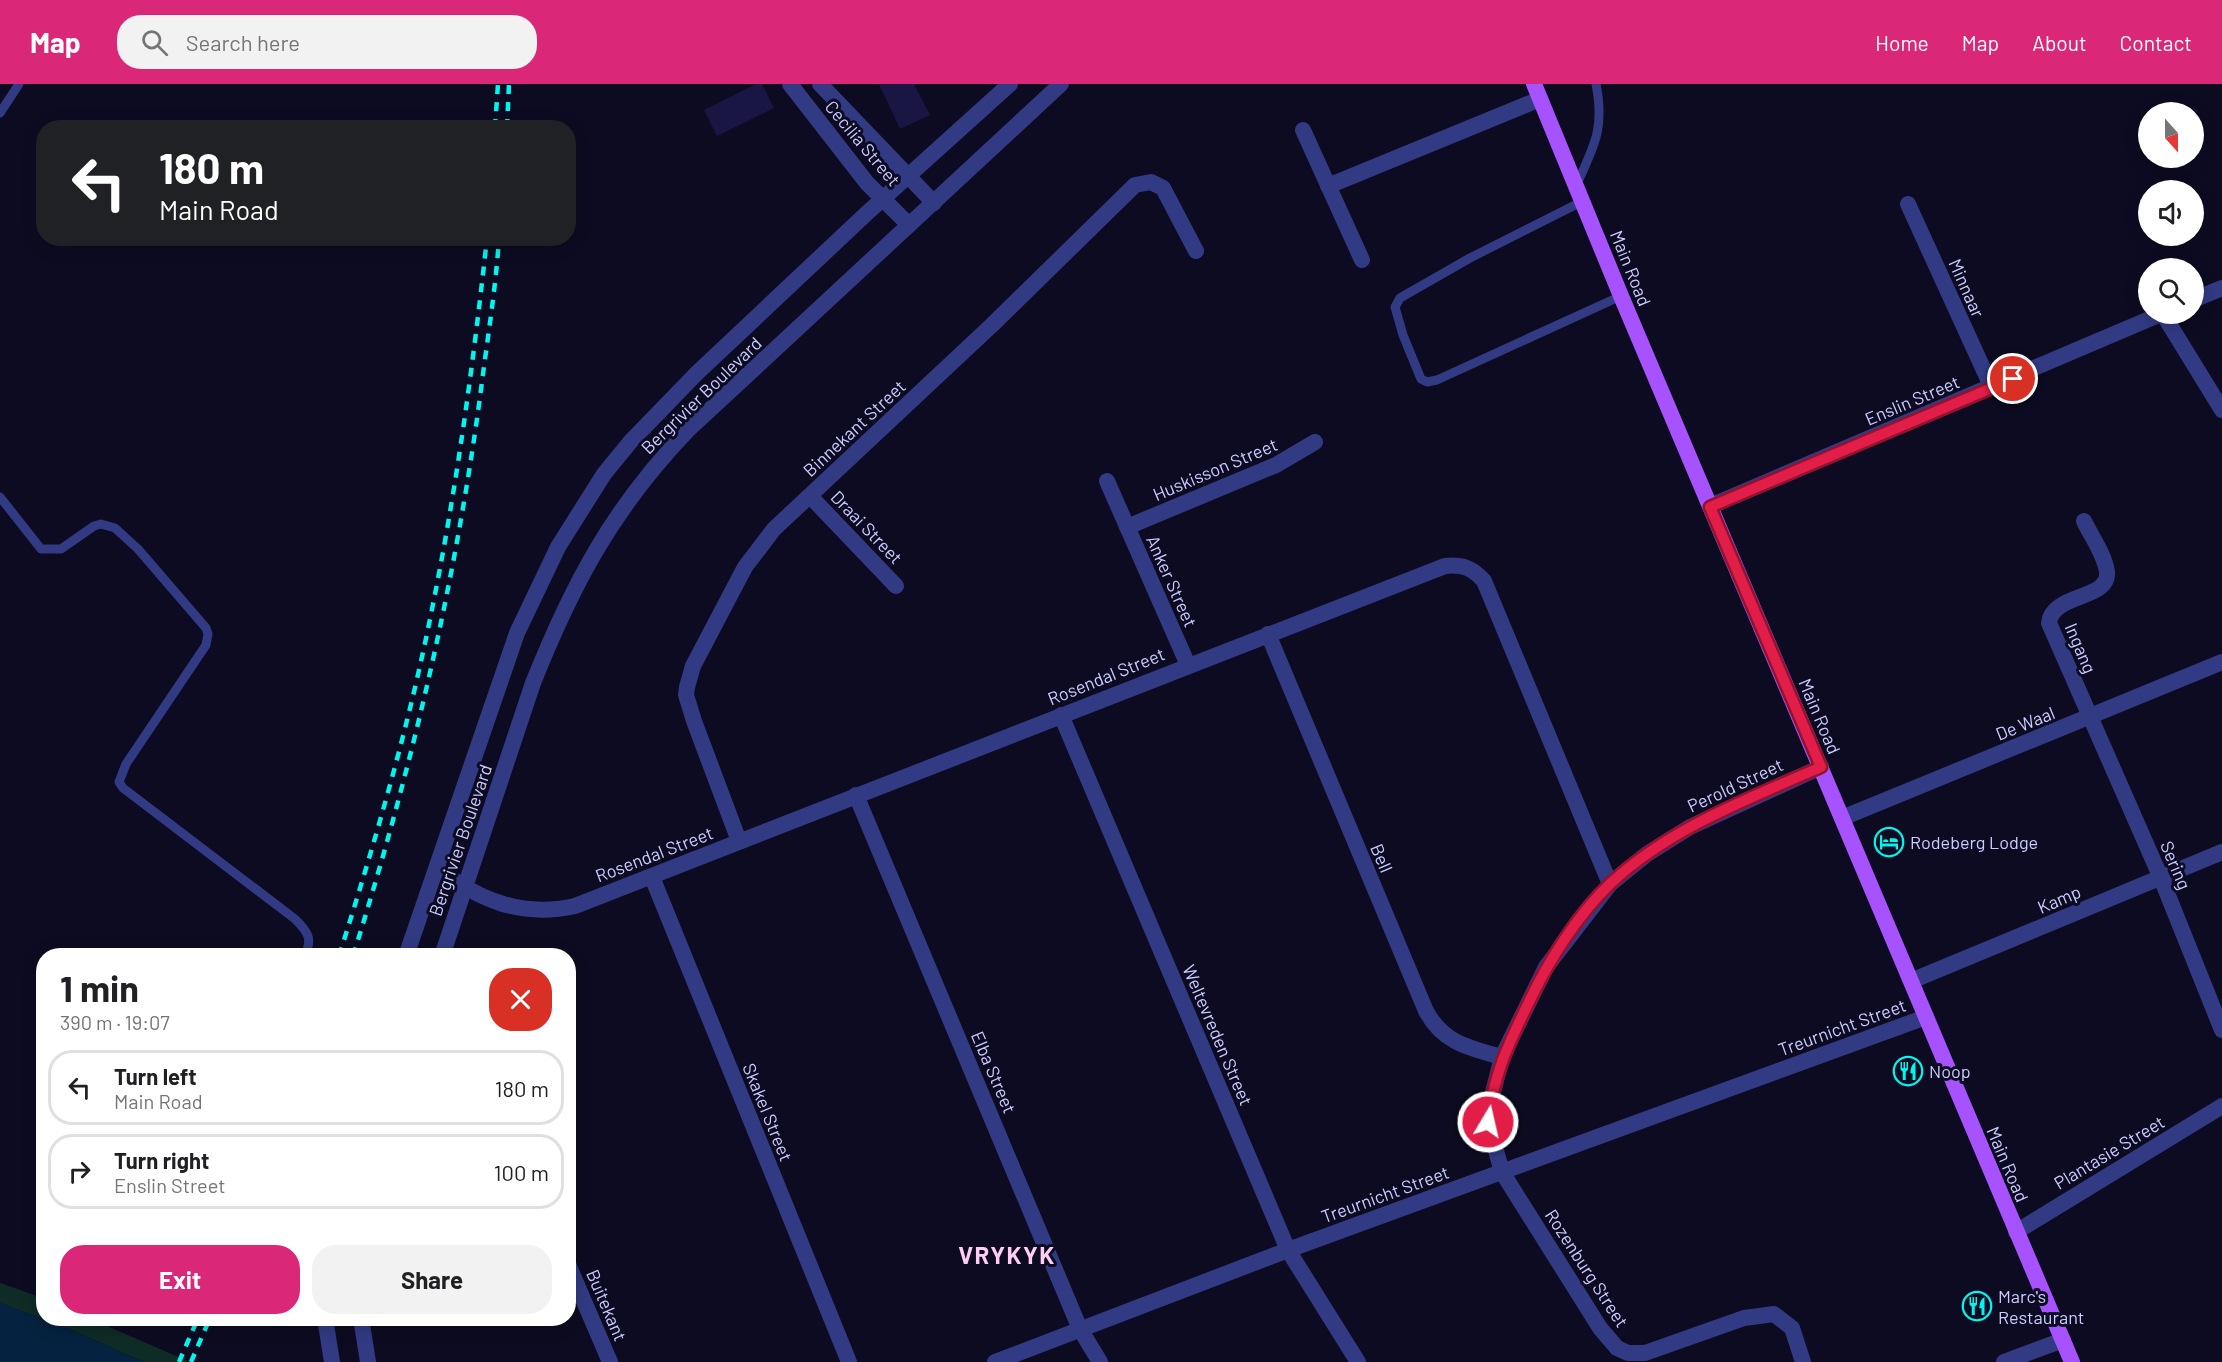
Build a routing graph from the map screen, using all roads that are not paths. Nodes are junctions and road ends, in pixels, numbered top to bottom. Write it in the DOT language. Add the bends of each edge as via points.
graph roads {
  1 [pos="19,84"];
  2 [pos="790,84"];
  3 [pos="820,84"];
  4 [pos="1010,84"];
  5 [pos="1061,84"];
  6 [pos="1596,84"];
  7 [pos="1537,91"];
  8 [pos="0,113"];
  9 [pos="1303,130"];
  10 [pos="909,176"];
  11 [pos="1328,186"];
  12 [pos="1579,193"];
  13 [pos="883,199"];
  14 [pos="934,203"];
  15 [pos="1908,204"];
  16 [pos="909,225"];
  17 [pos="1196,251"];
  18 [pos="1362,260"];
  19 [pos="2222,288"];
  20 [pos="2204,295"];
  21 [pos="1621,296"];
  22 [pos="2139,324"];
  23 [pos="2168,324"];
  24 [pos="1992,388"];
  25 [pos="2222,410"];
  26 [pos="1315,442"];
  27 [pos="1107,481"];
  28 [pos="810,496"];
  29 [pos="0,497"];
  30 [pos="1710,507"];
  31 [pos="2084,521"];
  32 [pos="1127,527"];
  33 [pos="896,586"];
  34 [pos="1268,634"];
  35 [pos="2222,662"];
  36 [pos="1188,664"];
  37 [pos="1061,715"];
  38 [pos="2090,717"];
  39 [pos="1821,767"];
  40 [pos="856,795"];
  41 [pos="1842,818"];
  42 [pos="739,841"];
  43 [pos="2222,852"];
  44 [pos="437,868"];
  45 [pos="652,877"];
  46 [pos="2161,878"];
  47 [pos="1610,884"];
  48 [pos="464,889"];
  49 [pos="308,948"];
  50 [pos="409,948"];
  51 [pos="445,948"];
  52 [pos="1911,981"];
  53 [pos="1926,1017"];
  54 [pos="2222,1030"];
  55 [pos="1502,1057"];
  56 [pos="2222,1106"];
  57 [pos="1502,1172"];
  58 [pos="2016,1232"];
  59 [pos="1288,1250"];
  60 [pos="576,1283"];
  61 [pos="327,1326"];
  62 [pos="362,1326"];
  63 [pos="1080,1329"];
  64 [pos="2063,1340"];
  65 [pos="332,1362"];
  66 [pos="368,1362"];
  67 [pos="610,1362"];
  68 [pos="849,1362"];
  69 [pos="995,1362"];
  70 [pos="1100,1362"];
  71 [pos="1358,1362"];
  72 [pos="1803,1362"];
  73 [pos="2004,1362"];
  74 [pos="2072,1362"];
  1 -- 8 [label="lane"];
  2 -- 13 [label="street, Cecilia Street"];
  3 -- 10 [label="street, Cecilia Street"];
  4 -- 10 [label="street, Bergrivier Boulevard"];
  5 -- 14 [label="street, Bergrivier Boulevard"];
  6 -- 12 [label="lane" via="1601,107 1598,139"];
  7 -- 11 [label="street"];
  7 -- 12 [label="main road, Main Road"];
  9 -- 11 [label="street"];
  10 -- 13 [label="street, Bergrivier Boulevard"];
  10 -- 14 [label="street, Cecilia Street"];
  11 -- 18 [label="street"];
  12 -- 21 [label="main road, Main Road"];
  12 -- 21 [label="lane" via="1400,298 1395,307 1403,335 1421,379 1427,382"];
  13 -- 16 [label="street, Cecilia Street"];
  13 -- 44 [label="street, Bergrivier Boulevard" via="697,373 604,474 558,547 517,633"];
  14 -- 16 [label="street, Bergrivier Boulevard"];
  15 -- 24 [label="street, Minnaar"];
  16 -- 48 [label="street, Bergrivier Boulevard" via="688,430 638,487 606,533 588,561 533,683"];
  17 -- 28 [label="street, Binnekant Street" via="1163,188 1150,182 1135,185 992,326"];
  19 -- 20 [label="street"];
  21 -- 30 [label="main road, Main Road"];
  22 -- 24 [label="street, Enslin Street"];
  23 -- 25 [label="street"];
  24 -- 30 [label="street, Enslin Street"];
  26 -- 32 [label="street, Huskisson Street" via="1276,465"];
  27 -- 32 [label="street, Anker Street"];
  28 -- 33 [label="street, Draai Street"];
  28 -- 42 [label="street, Binnekant Street" via="774,529 745,567 688,678 688,703"];
  29 -- 49 [label="lane" via="41,549 61,549 101,524 115,528 206,628 206,645 126,764 119,782 295,919 309,936"];
  30 -- 39 [label="main road, Main Road"];
  31 -- 38 [label="street, Ingang" via="2106,567 2107,580 2097,590 2058,608 2049,623"];
  32 -- 36 [label="street, Anker Street"];
  34 -- 36 [label="street, Rosendal Street"];
  34 -- 47 [label="street, Rosendal Street" via="1444,566 1458,564 1478,573"];
  34 -- 55 [label="street, Bell" via="1429,1018 1442,1034 1466,1047"];
  35 -- 38 [label="street, De Waal"];
  36 -- 37 [label="street, Rosendal Street"];
  37 -- 40 [label="street, Rosendal Street"];
  37 -- 59 [label="street, Weltevreden Street"];
  38 -- 41 [label="street, De Waal"];
  38 -- 46 [label="street, Sering"];
  39 -- 41 [label="main road, Main Road"];
  39 -- 47 [label="street, Perold Street" via="1690,827"];
  40 -- 42 [label="street, Rosendal Street"];
  40 -- 63 [label="street, Elba Street"];
  41 -- 52 [label="main road, Main Road"];
  42 -- 45 [label="street, Rosendal Street"];
  43 -- 46 [label="street, Kamp"];
  44 -- 48 [label="street, Rosendal Street"];
  44 -- 50 [label="street, Bergrivier Boulevard"];
  45 -- 48 [label="street, Rosendal Street" via="575,906 543,911 509,905"];
  45 -- 68 [label="street, Skakel Street"];
  46 -- 52 [label="street, Kamp"];
  46 -- 54 [label="street, Sering"];
  47 -- 55 [label="street, Perold Street" via="1546,967"];
  48 -- 51 [label="street, Bergrivier Boulevard"];
  52 -- 53 [label="main road, Main Road"];
  53 -- 57 [label="street, Treurnicht Street"];
  53 -- 58 [label="main road, Main Road"];
  55 -- 57 [label="street, Perold Street" via="1488,1122"];
  56 -- 58 [label="street, Plantasie Street"];
  57 -- 59 [label="street, Treurnicht Street"];
  57 -- 72 [label="street, Rozenburg Street" via="1600,1328 1617,1348 1636,1354 1654,1352 1744,1318 1774,1314 1792,1328"];
  58 -- 64 [label="main road, Main Road"];
  59 -- 63 [label="street, Treurnicht Street"];
  59 -- 71 [label="street, Weltevreden Street"];
  60 -- 67 [label="street, Buitekant"];
  61 -- 65 [label="street"];
  62 -- 66 [label="street"];
  63 -- 69 [label="street, Treurnicht Street"];
  63 -- 70 [label="street, Elba Street"];
  64 -- 73 [label="street"];
  64 -- 74 [label="main road, Main Road"];
}
